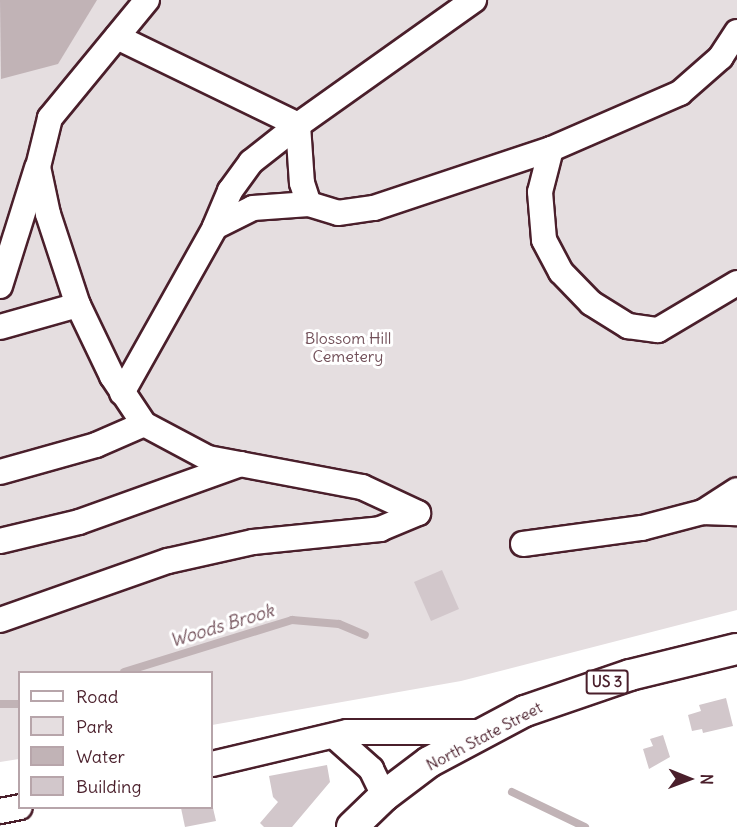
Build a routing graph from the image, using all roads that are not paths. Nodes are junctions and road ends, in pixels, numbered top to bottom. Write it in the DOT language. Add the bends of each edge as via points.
graph roads {
  1 [pos="147,0"];
  2 [pos="474,0"];
  3 [pos="737,32"];
  4 [pos="117,38"];
  5 [pos="298,125"];
  6 [pos="551,149"];
  7 [pos="38,167"];
  8 [pos="309,204"];
  9 [pos="215,227"];
  10 [pos="737,283"];
  11 [pos="0,286"];
  12 [pos="78,305"];
  13 [pos="0,327"];
  14 [pos="122,393"];
  15 [pos="144,424"];
  16 [pos="241,464"];
  17 [pos="0,472"];
  18 [pos="737,490"];
  19 [pos="703,512"];
  20 [pos="737,513"];
  21 [pos="0,541"];
  22 [pos="523,544"];
  23 [pos="0,620"];
  24 [pos="737,649"];
  25 [pos="483,732"];
  26 [pos="334,736"];
  27 [pos="213,764"];
  28 [pos="384,796"];
  29 [pos="18,807"];
  30 [pos="0,811"];
  31 [pos="352,827"];
  1 -- 4 [label="street"];
  2 -- 5 [label="street"];
  3 -- 6 [label="street" via="721,57 680,93"];
  4 -- 5 [label="street"];
  4 -- 7 [label="street" via="50,118"];
  5 -- 8 [label="street" via="302,183"];
  5 -- 9 [label="street" via="251,162 230,191"];
  6 -- 8 [label="street" via="374,208 338,213"];
  6 -- 10 [label="street" via="540,192 544,240 561,272 591,303 628,326 658,330"];
  7 -- 11 [label="street"];
  7 -- 12 [label="street" via="48,214"];
  8 -- 9 [label="street" via="253,208"];
  9 -- 14 [label="street"];
  12 -- 13 [label="street"];
  12 -- 14 [label="street"];
  14 -- 15 [label="street"];
  15 -- 16 [label="street" via="208,458"];
  15 -- 17 [label="street" via="96,445"];
  16 -- 21 [label="street" via="80,522"];
  16 -- 23 [label="street" via="362,487 418,513 380,529 253,542 168,561"];
  18 -- 19 [label="street"];
  19 -- 20 [label="street"];
  19 -- 22 [label="street" via="642,528"];
  24 -- 25 [label="main road, North State Street / US 3" via="630,675 525,711"];
  25 -- 26 [label="street" via="347,732"];
  25 -- 28 [label="main road, North State Street / US 3" via="429,762"];
  26 -- 27 [label="street"];
  26 -- 28 [label="street" via="371,769"];
  28 -- 31 [label="main road, North State Street / US 3"];
  29 -- 30 [label="street"];
}
